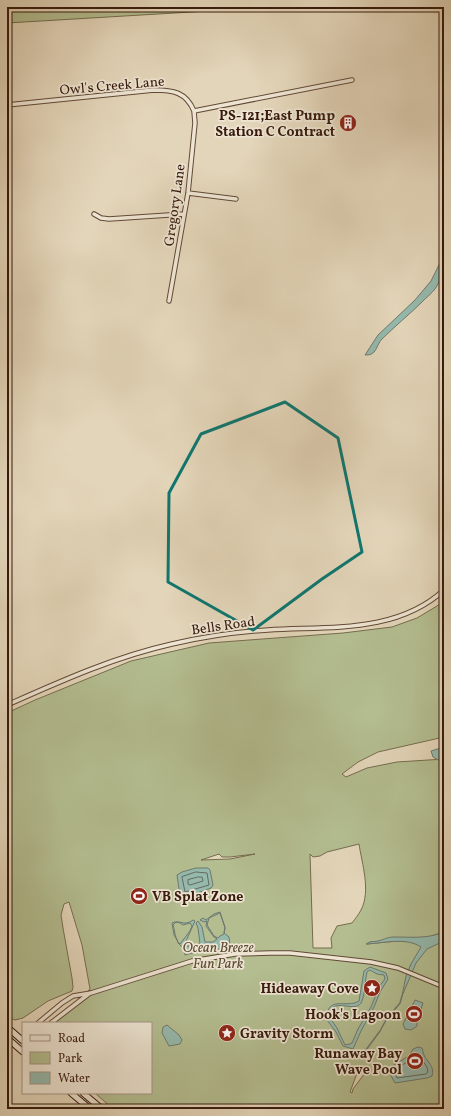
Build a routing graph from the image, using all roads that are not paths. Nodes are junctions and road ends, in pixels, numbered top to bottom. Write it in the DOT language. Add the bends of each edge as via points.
graph roads {
  1 [pos="352,80"];
  2 [pos="7,105"];
  3 [pos="194,111"];
  4 [pos="188,192"];
  5 [pos="236,199"];
  6 [pos="94,214"];
  7 [pos="184,214"];
  8 [pos="169,301"];
  9 [pos="444,590"];
  10 [pos="7,705"];
  11 [pos="444,987"];
  12 [pos="90,993"];
  13 [pos="39,1022"];
  14 [pos="52,1022"];
  15 [pos="7,1027"];
  16 [pos="7,1038"];
  17 [pos="22,1040"];
  18 [pos="22,1042"];
  19 [pos="18,1047"];
  20 [pos="22,1051"];
  21 [pos="72,1094"];
  22 [pos="84,1094"];
  23 [pos="90,1109"];
  24 [pos="102,1109"];
  1 -- 3 [label="street"];
  2 -- 3 [label="street, Owl's Creek Lane" via="171,90 187,99"];
  3 -- 4 [label="street, Gregory Lane"];
  4 -- 5 [label="street"];
  4 -- 7 [label="street, Gregory Lane"];
  6 -- 7 [label="street" via="109,219"];
  7 -- 8 [label="street, Gregory Lane"];
  9 -- 10 [label="street, Bells Road" via="409,613 377,623 242,632 196,639 146,651 96,666"];
  11 -- 12 [label="street" via="398,968 371,962 270,953 235,954 192,961"];
  12 -- 13 [label="street" via="73,996"];
  12 -- 14 [label="street"];
  15 -- 17 [label="main road"];
  16 -- 19 [label="main road"];
  18 -- 19 [label="street"];
  19 -- 20 [label="main road"];
  21 -- 23 [label="main road"];
  22 -- 24 [label="main road"];
}
